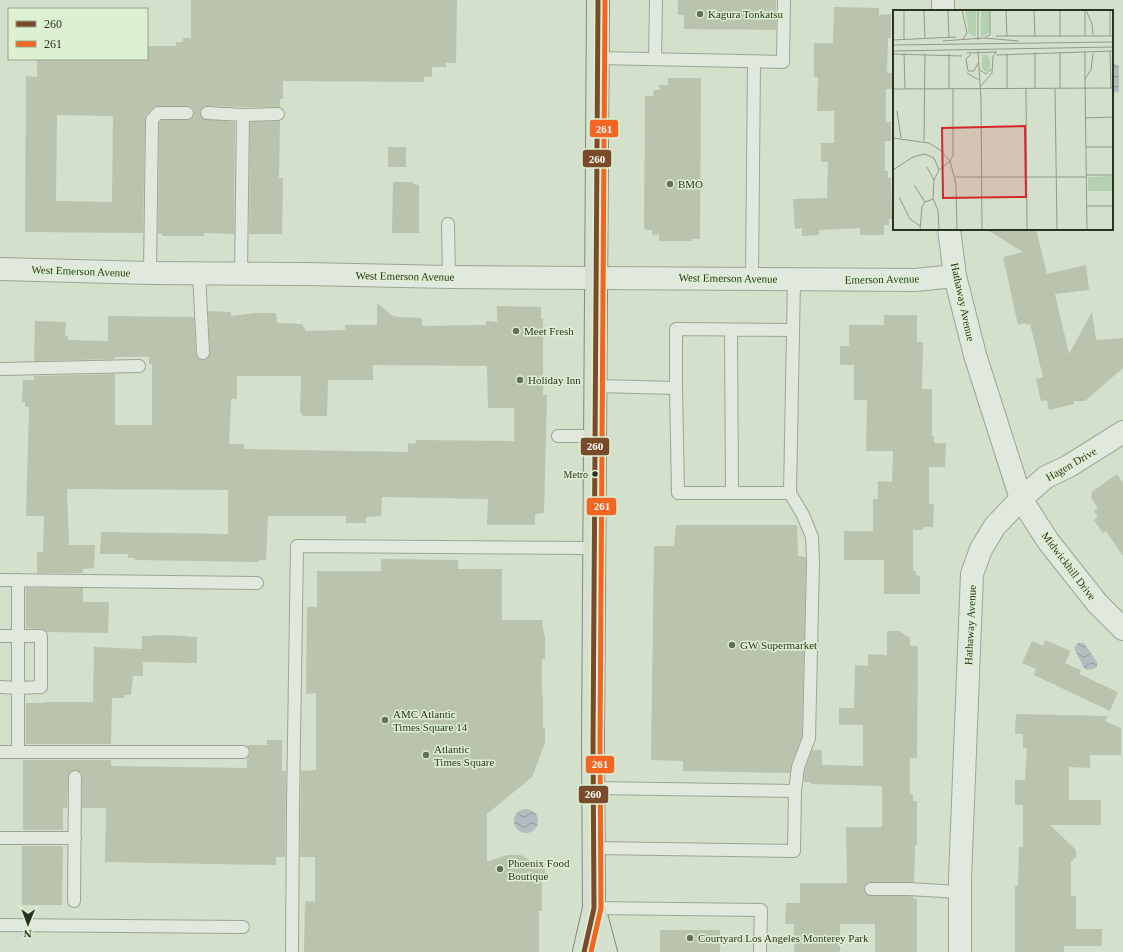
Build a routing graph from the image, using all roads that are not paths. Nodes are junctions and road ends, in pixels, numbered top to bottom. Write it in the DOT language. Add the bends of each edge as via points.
graph roads {
  1 [pos="598,0"];
  2 [pos="656,0"];
  3 [pos="784,0"];
  4 [pos="598,58"];
  5 [pos="655,59"];
  6 [pos="754,62"];
  7 [pos="187,113"];
  8 [pos="207,113"];
  9 [pos="278,114"];
  10 [pos="243,115"];
  11 [pos="448,224"];
  12 [pos="949,230"];
  13 [pos="0,269"];
  14 [pos="150,272"];
  15 [pos="199,273"];
  16 [pos="241,274"];
  17 [pos="955,276"];
  18 [pos="449,277"];
  19 [pos="596,278"];
  20 [pos="752,278"];
  21 [pos="801,279"];
  22 [pos="731,330"];
  23 [pos="793,330"];
  24 [pos="203,353"];
  25 [pos="139,366"];
  26 [pos="0,369"];
  27 [pos="596,386"];
  28 [pos="676,388"];
  29 [pos="1123,432"];
  30 [pos="558,436"];
  31 [pos="595,436"];
  32 [pos="732,492"];
  33 [pos="790,492"];
  34 [pos="1022,499"];
  35 [pos="595,548"];
  36 [pos="0,580"];
  37 [pos="18,580"];
  38 [pos="257,583"];
  39 [pos="1123,629"];
  40 [pos="0,636"];
  41 [pos="18,636"];
  42 [pos="0,687"];
  43 [pos="18,688"];
  44 [pos="0,752"];
  45 [pos="18,752"];
  46 [pos="244,752"];
  47 [pos="75,777"];
  48 [pos="593,788"];
  49 [pos="795,791"];
  50 [pos="0,838"];
  51 [pos="74,838"];
  52 [pos="594,848"];
  53 [pos="871,889"];
  54 [pos="960,892"];
  55 [pos="74,901"];
  56 [pos="594,908"];
  57 [pos="0,925"];
  58 [pos="243,927"];
  59 [pos="292,952"];
  60 [pos="584,952"];
  61 [pos="606,952"];
  62 [pos="760,952"];
  63 [pos="960,952"];
  1 -- 4 [label="main road"];
  2 -- 5 [label="lane"];
  3 -- 6 [label="lane" via="783,62"];
  4 -- 5 [label="lane"];
  4 -- 19 [label="main road"];
  5 -- 6 [label="lane"];
  6 -- 20 [label="lane"];
  7 -- 14 [label="lane" via="158,113 152,120"];
  8 -- 10 [label="lane"];
  9 -- 10 [label="lane"];
  10 -- 16 [label="lane"];
  11 -- 18 [label="lane"];
  12 -- 17 [label="street, Hathaway Avenue"];
  13 -- 14 [label="street, West Emerson Avenue"];
  14 -- 15 [label="street, West Emerson Avenue"];
  15 -- 16 [label="street, West Emerson Avenue"];
  15 -- 24 [label="lane"];
  16 -- 18 [label="street, West Emerson Avenue"];
  17 -- 21 [label="street, Emerson Avenue" via="915,280"];
  17 -- 34 [label="street, Hathaway Avenue" via="975,355"];
  18 -- 19 [label="street, West Emerson Avenue"];
  19 -- 20 [label="street, West Emerson Avenue"];
  19 -- 27 [label="main road"];
  20 -- 21 [label="street, West Emerson Avenue"];
  21 -- 23 [label="lane"];
  22 -- 23 [label="lane"];
  22 -- 28 [label="lane" via="676,329"];
  22 -- 32 [label="lane"];
  23 -- 33 [label="lane"];
  25 -- 26 [label="lane"];
  27 -- 28 [label="lane"];
  27 -- 31 [label="main road"];
  28 -- 32 [label="lane" via="678,492"];
  29 -- 34 [label="street, Hagen Drive" via="1046,477"];
  30 -- 31 [label="lane"];
  31 -- 35 [label="main road"];
  32 -- 33 [label="lane"];
  33 -- 49 [label="lane" via="812,537 813,562 809,738 798,767"];
  34 -- 39 [label="street, Midwickhill Drive" via="1053,547 1097,603"];
  34 -- 54 [label="street, Hathaway Avenue" via="995,526 972,574"];
  35 -- 48 [label="main road"];
  35 -- 59 [label="lane" via="297,546"];
  36 -- 37 [label="lane"];
  37 -- 38 [label="lane"];
  37 -- 41 [label="lane"];
  40 -- 41 [label="lane"];
  41 -- 43 [label="lane"];
  41 -- 43 [label="lane" via="41,636 41,687"];
  42 -- 43 [label="lane"];
  43 -- 45 [label="lane"];
  44 -- 45 [label="lane"];
  45 -- 46 [label="lane"];
  47 -- 51 [label="lane"];
  48 -- 49 [label="lane"];
  48 -- 52 [label="main road"];
  49 -- 52 [label="lane" via="794,851"];
  50 -- 51 [label="lane"];
  51 -- 55 [label="lane"];
  52 -- 56 [label="main road"];
  53 -- 54 [label="lane"];
  54 -- 63 [label="street, Hathaway Avenue"];
  56 -- 60 [label="main road"];
  56 -- 61 [label="main road"];
  56 -- 62 [label="lane" via="761,910"];
  57 -- 58 [label="lane"];
}
